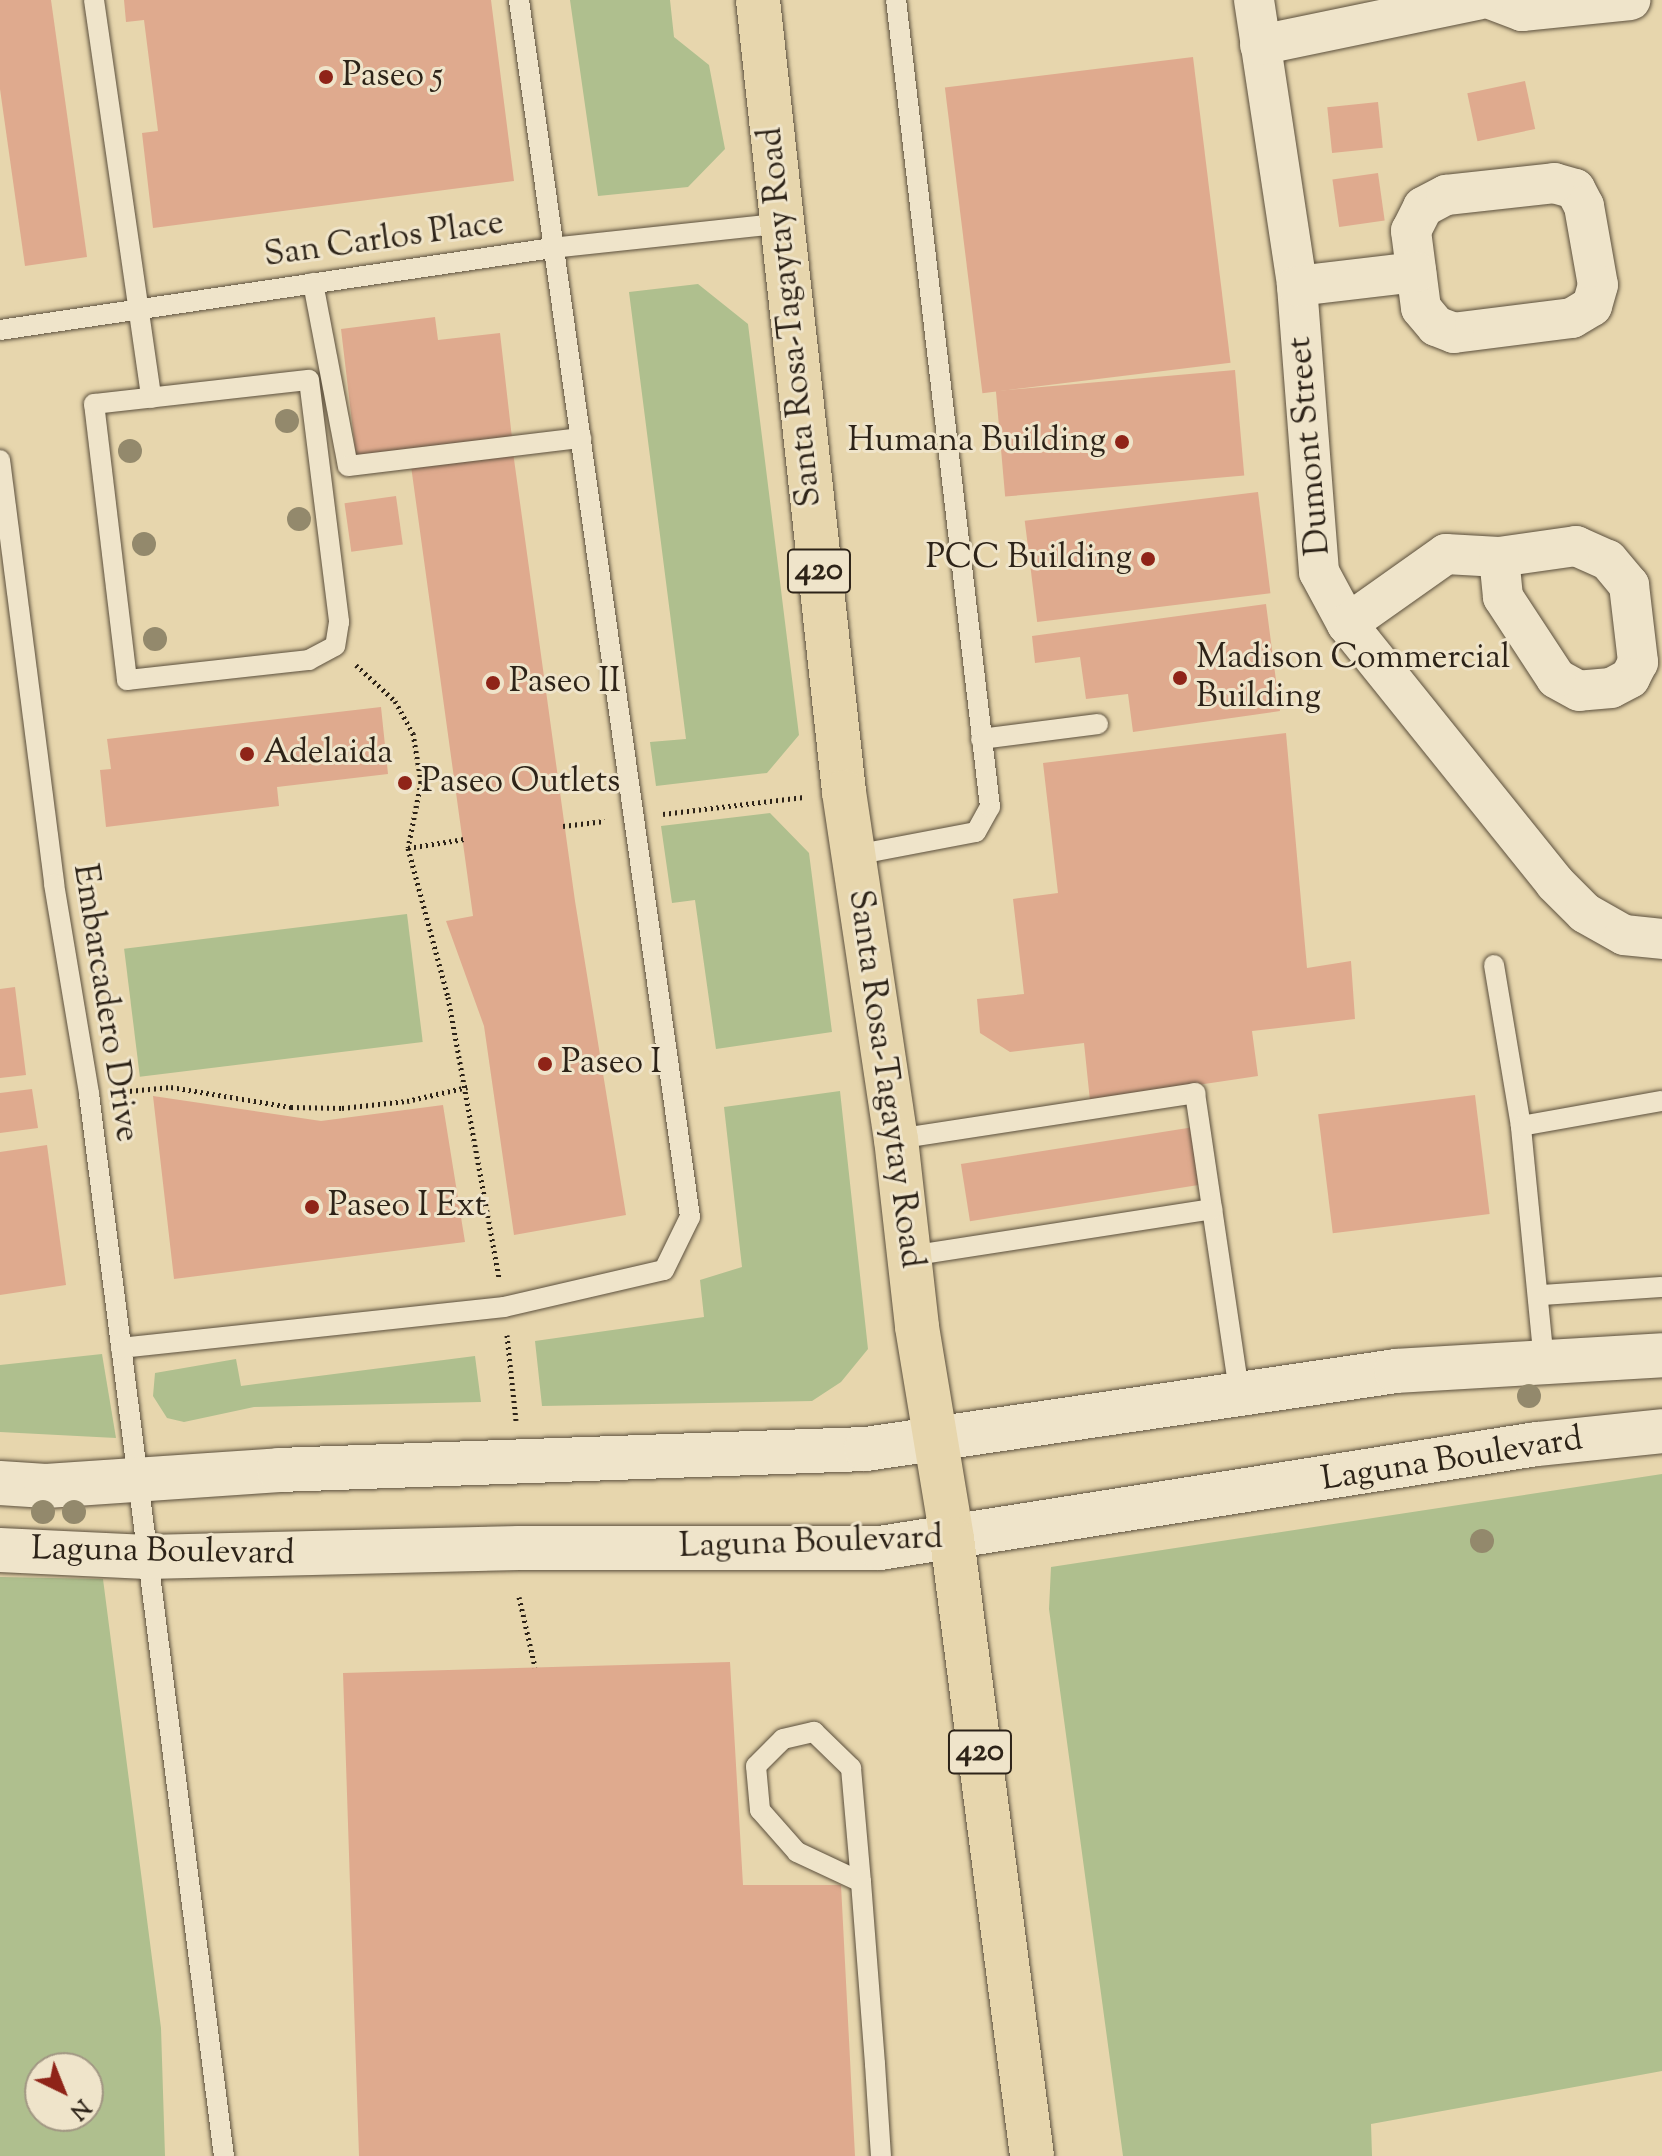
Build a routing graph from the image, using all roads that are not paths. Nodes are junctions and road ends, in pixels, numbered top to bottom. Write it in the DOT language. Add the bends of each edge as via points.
graph roads {
  1 [pos="94,0"];
  2 [pos="519,0"];
  3 [pos="758,0"];
  4 [pos="896,0"];
  5 [pos="1254,0"];
  6 [pos="1478,0"];
  7 [pos="1493,0"];
  8 [pos="1630,0"];
  9 [pos="1260,45"];
  10 [pos="778,224"];
  11 [pos="552,248"];
  12 [pos="1416,272"];
  13 [pos="313,283"];
  14 [pos="1297,286"];
  15 [pos="135,307"];
  16 [pos="0,330"];
  17 [pos="151,398"];
  18 [pos="581,438"];
  19 [pos="0,460"];
  20 [pos="1499,557"];
  21 [pos="1347,624"];
  22 [pos="1098,724"];
  23 [pos="981,739"];
  24 [pos="855,855"];
  25 [pos="1662,939"];
  26 [pos="1494,965"];
  27 [pos="1662,1101"];
  28 [pos="1521,1126"];
  29 [pos="896,1139"];
  30 [pos="1212,1209"];
  31 [pos="909,1256"];
  32 [pos="1662,1287"];
  33 [pos="1541,1295"];
  34 [pos="121,1348"];
  35 [pos="1662,1355"];
  36 [pos="1544,1362"];
  37 [pos="1239,1391"];
  38 [pos="1662,1431"];
  39 [pos="937,1438"];
  40 [pos="139,1479"];
  41 [pos="0,1483"];
  42 [pos="952,1539"];
  43 [pos="0,1550"];
  44 [pos="147,1557"];
  45 [pos="861,1882"];
  46 [pos="224,2156"];
  47 [pos="881,2156"];
  48 [pos="1032,2156"];
  1 -- 15 [label="lane"];
  2 -- 11 [label="lane"];
  3 -- 10 [label="main road, Santa Rosa-Tagaytay Road / 420"];
  4 -- 23 [label="lane"];
  5 -- 9 [label="street, Dumont Street"];
  6 -- 9 [label="street"];
  7 -- 8 [label="street" via="1522,11"];
  9 -- 14 [label="street, Dumont Street"];
  10 -- 11 [label="lane, San Carlos Place"];
  10 -- 24 [label="main road, Santa Rosa-Tagaytay Road / 420"];
  11 -- 13 [label="lane, San Carlos Place"];
  11 -- 18 [label="lane"];
  12 -- 12 [label="street" via="1421,308 1436,326 1454,333 1572,318 1592,306 1598,285 1584,206 1575,189 1554,183 1446,195 1423,207 1411,231"];
  12 -- 14 [label="street"];
  13 -- 15 [label="lane, San Carlos Place"];
  13 -- 18 [label="lane" via="348,466"];
  14 -- 21 [label="street, Dumont Street" via="1319,572"];
  15 -- 16 [label="lane, San Carlos Place"];
  15 -- 17 [label="lane"];
  17 -- 17 [label="lane" via="94,404 127,680 309,660 335,646 339,622 309,380"];
  18 -- 34 [label="lane" via="690,1217 664,1270 504,1307"];
  19 -- 34 [label="lane, Embarcadero Drive"];
  20 -- 21 [label="street" via="1446,554"];
  21 -- 25 [label="street, Dumont Street" via="1555,883 1585,913 1624,935"];
  22 -- 23 [label="lane"];
  23 -- 24 [label="lane" via="990,807 976,832"];
  24 -- 29 [label="main road, Santa Rosa-Tagaytay Road / 420"];
  26 -- 28 [label="lane"];
  27 -- 28 [label="lane"];
  28 -- 33 [label="lane"];
  29 -- 30 [label="lane" via="1195,1093"];
  29 -- 31 [label="main road, Santa Rosa-Tagaytay Road / 420"];
  30 -- 31 [label="lane"];
  30 -- 37 [label="lane"];
  31 -- 39 [label="main road, Santa Rosa-Tagaytay Road / 420"];
  32 -- 33 [label="lane"];
  33 -- 36 [label="lane"];
  34 -- 40 [label="lane, Embarcadero Drive"];
  35 -- 36 [label="main road, Laguna Boulevard"];
  36 -- 37 [label="main road, Laguna Boulevard" via="1396,1371"];
  37 -- 39 [label="main road, Laguna Boulevard"];
  38 -- 42 [label="main road, Laguna Boulevard" via="1537,1444"];
  39 -- 40 [label="main road, Laguna Boulevard" via="866,1449"];
  39 -- 42 [label="main road, Santa Rosa-Tagaytay Road / 420"];
  40 -- 41 [label="main road, Laguna Boulevard" via="46,1486"];
  40 -- 44 [label="lane, Embarcadero Drive"];
  42 -- 44 [label="main road, Laguna Boulevard" via="880,1548 519,1548"];
  42 -- 48 [label="main road, Santa Rosa-Tagaytay Road / 420"];
  43 -- 44 [label="main road, Laguna Boulevard"];
  44 -- 46 [label="lane, Embarcadero Drive"];
  45 -- 45 [label="lane" via="851,1768 814,1732 783,1739 756,1766 760,1810 797,1852"];
  45 -- 47 [label="lane"];
}
